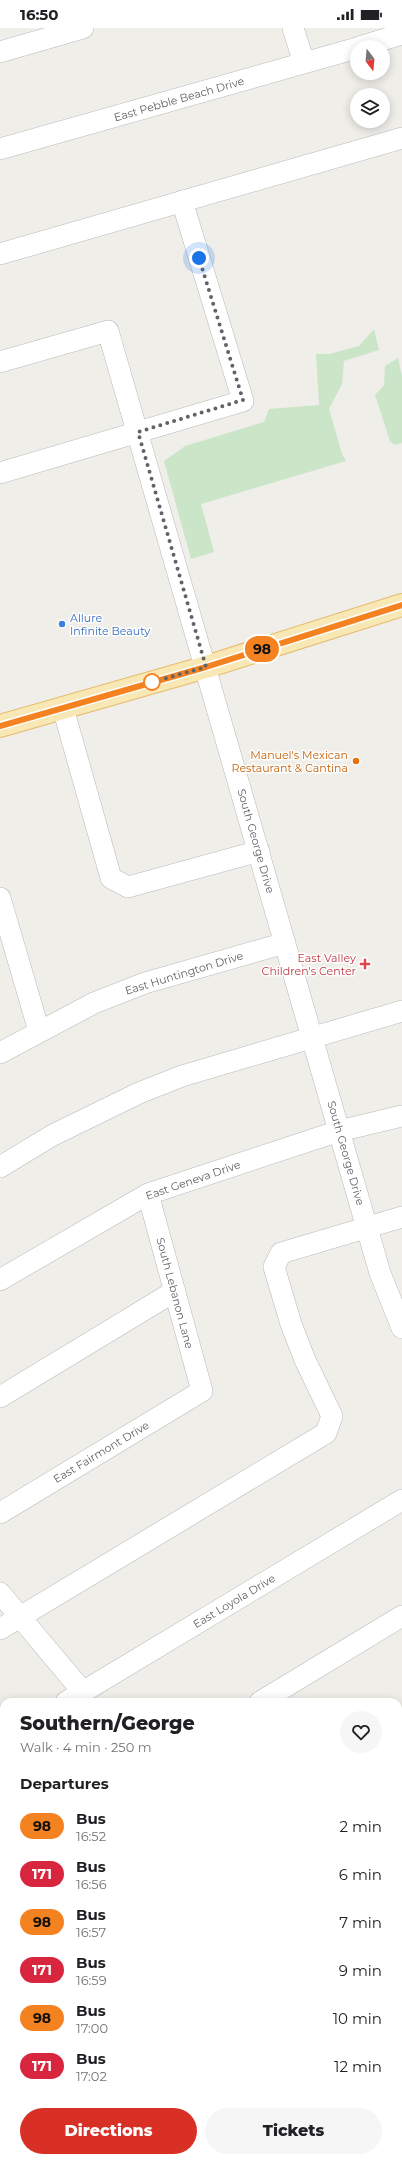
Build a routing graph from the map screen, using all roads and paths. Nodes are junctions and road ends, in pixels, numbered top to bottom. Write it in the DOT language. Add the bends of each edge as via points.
graph roads {
  1 [pos="83,28"];
  2 [pos="293,28"];
  3 [pos="402,34"];
  4 [pos="382,40"];
  5 [pos="350,49"];
  6 [pos="0,52"];
  7 [pos="304,63"];
  8 [pos="402,138"];
  9 [pos="0,149"];
  10 [pos="182,201"];
  11 [pos="0,254"];
  12 [pos="0,362"];
  13 [pos="138,432"];
  14 [pos="0,473"];
  15 [pos="402,605"];
  16 [pos="206,667"];
  17 [pos="63,708"];
  18 [pos="0,726"];
  19 [pos="259,850"];
  20 [pos="0,898"];
  21 [pos="285,943"];
  22 [pos="402,1011"];
  23 [pos="39,1031"];
  24 [pos="312,1036"];
  25 [pos="0,1053"];
  26 [pos="402,1116"];
  27 [pos="339,1131"];
  28 [pos="0,1167"];
  29 [pos="148,1194"];
  30 [pos="402,1217"];
  31 [pos="367,1228"];
  32 [pos="0,1280"];
  33 [pos="175,1291"];
  34 [pos="402,1328"];
  35 [pos="202,1391"];
  36 [pos="0,1397"];
  37 [pos="402,1500"];
  38 [pos="0,1513"];
  39 [pos="0,1593"];
  40 [pos="402,1616"];
  41 [pos="20,1617"];
  42 [pos="0,1629"];
  43 [pos="75,1697"];
  44 [pos="267,1698"];
  1 -- 6 [label="street"];
  2 -- 7 [label="street"];
  3 -- 4 [label="street, East Pebble Beach Drive"];
  5 -- 7 [label="street, East Pebble Beach Drive"];
  7 -- 9 [label="street, East Pebble Beach Drive"];
  8 -- 10 [label="street"];
  10 -- 11 [label="street"];
  10 -- 13 [label="street" via="243,400"];
  12 -- 13 [label="street, South George Drive" via="108,331"];
  13 -- 14 [label="street"];
  13 -- 16 [label="street, South George Drive"];
  15 -- 16 [label="main road"];
  16 -- 17 [label="main road"];
  16 -- 19 [label="street, South George Drive"];
  17 -- 18 [label="main road"];
  17 -- 19 [label="street" via="111,878 128,887"];
  19 -- 21 [label="street, South George Drive"];
  20 -- 23 [label="street"];
  21 -- 23 [label="street, East Huntington Drive" via="145,983 94,1003"];
  21 -- 24 [label="street, South George Drive"];
  22 -- 24 [label="street"];
  23 -- 25 [label="street, East Huntington Drive"];
  24 -- 27 [label="street, South George Drive"];
  24 -- 28 [label="street" via="182,1076 146,1090 53,1134"];
  26 -- 27 [label="street, East Geneva Drive"];
  27 -- 29 [label="street, East Geneva Drive"];
  27 -- 31 [label="street, South George Drive"];
  29 -- 32 [label="street, East Geneva Drive"];
  29 -- 33 [label="street, South Lebanon Lane"];
  30 -- 31 [label="street"];
  31 -- 34 [label="street, South George Drive" via="380,1273"];
  31 -- 41 [label="street" via="281,1253 274,1267 305,1360 332,1416 326,1433"];
  33 -- 35 [label="street, South Lebanon Lane"];
  33 -- 36 [label="street"];
  35 -- 38 [label="street, East Fairmont Drive"];
  37 -- 43 [label="street, East Loyola Drive"];
  39 -- 41 [label="street"];
  40 -- 44 [label="street"];
  41 -- 42 [label="street"];
  41 -- 43 [label="street"];
}
